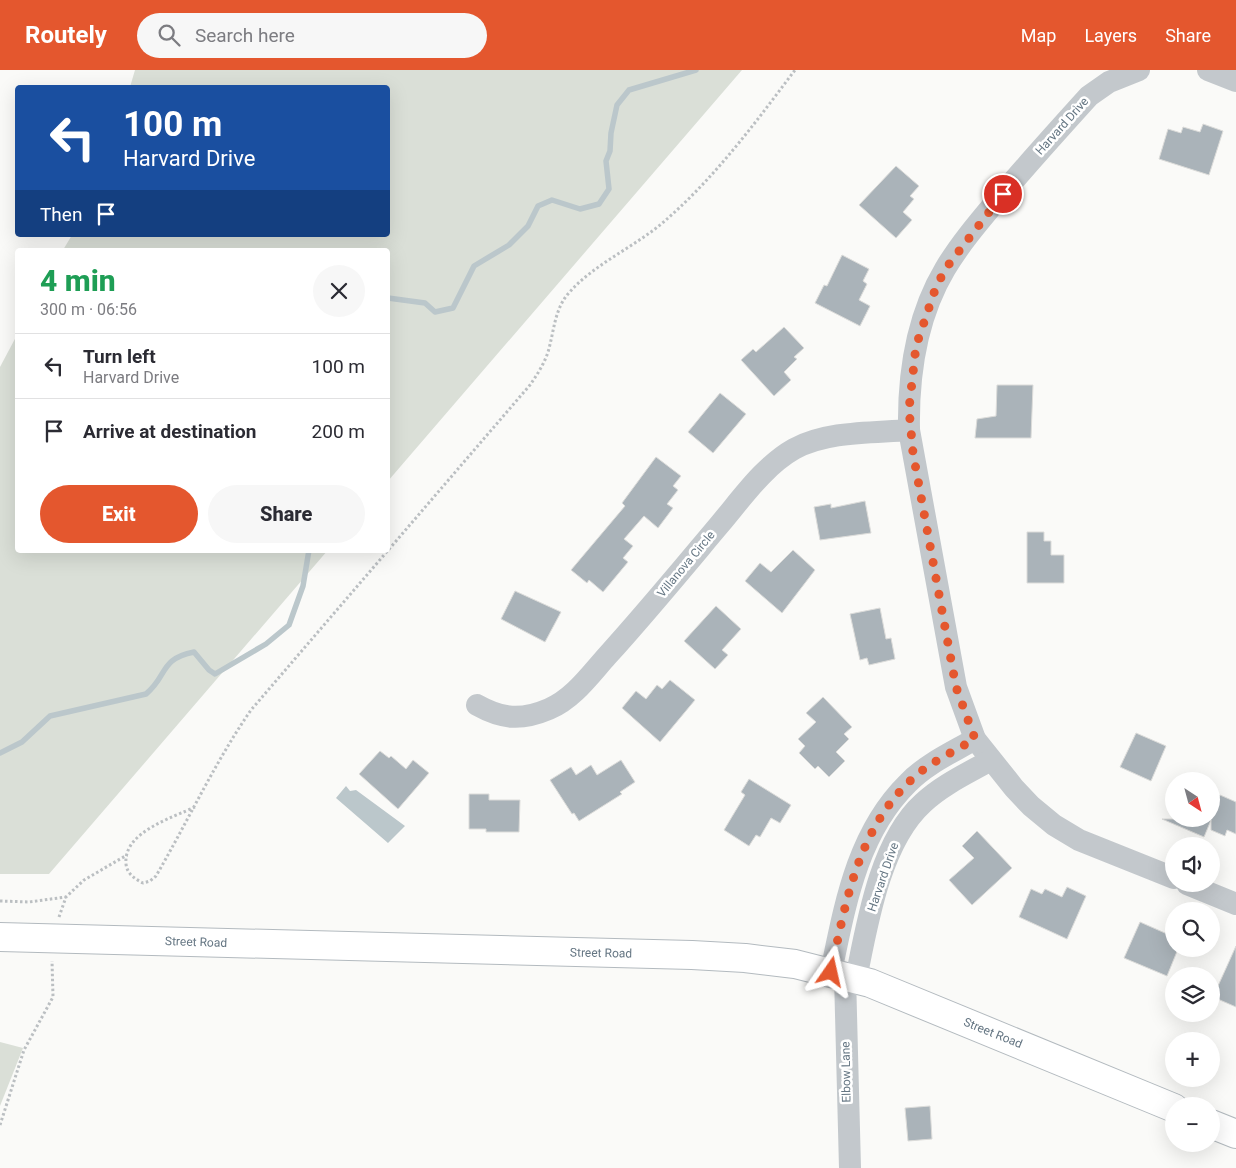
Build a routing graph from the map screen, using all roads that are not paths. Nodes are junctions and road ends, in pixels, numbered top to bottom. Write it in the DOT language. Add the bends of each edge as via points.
graph roads {
  1 [pos="1139,70"];
  2 [pos="1208,70"];
  3 [pos="1236,82"];
  4 [pos="909,430"];
  5 [pos="477,705"];
  6 [pos="975,739"];
  7 [pos="991,760"];
  8 [pos="1165,874"];
  9 [pos="1207,892"];
  10 [pos="1236,904"];
  11 [pos="0,937"];
  12 [pos="844,976"];
  13 [pos="1165,1104"];
  14 [pos="1220,1128"];
  15 [pos="1236,1134"];
  16 [pos="850,1168"];
  1 -- 4 [label="street, Harvard Drive" via="1109,82 1089,96 980,221 946,268 936,287 916,346"];
  2 -- 3 [label="street"];
  4 -- 5 [label="street, Villanova Circle" via="833,437 794,449 754,485 623,638 565,700 550,709 514,717 496,716"];
  4 -- 6 [label="street, Harvard Drive" via="956,687"];
  6 -- 7 [label="street, Harvard Drive"];
  6 -- 12 [label="street, Harvard Drive" via="909,782 874,825 862,852 841,922"];
  7 -- 8 [label="street, Harvard Drive" via="1031,806 1054,824 1079,840"];
  7 -- 12 [label="street, Harvard Drive" via="932,795 904,824 891,848 874,902"];
  9 -- 10 [label="street"];
  11 -- 12 [label="main road, Street Road" via="745,958 795,964"];
  12 -- 13 [label="main road, Street Road"];
  12 -- 16 [label="street, Elbow Lane"];
  14 -- 15 [label="main road"];
}
